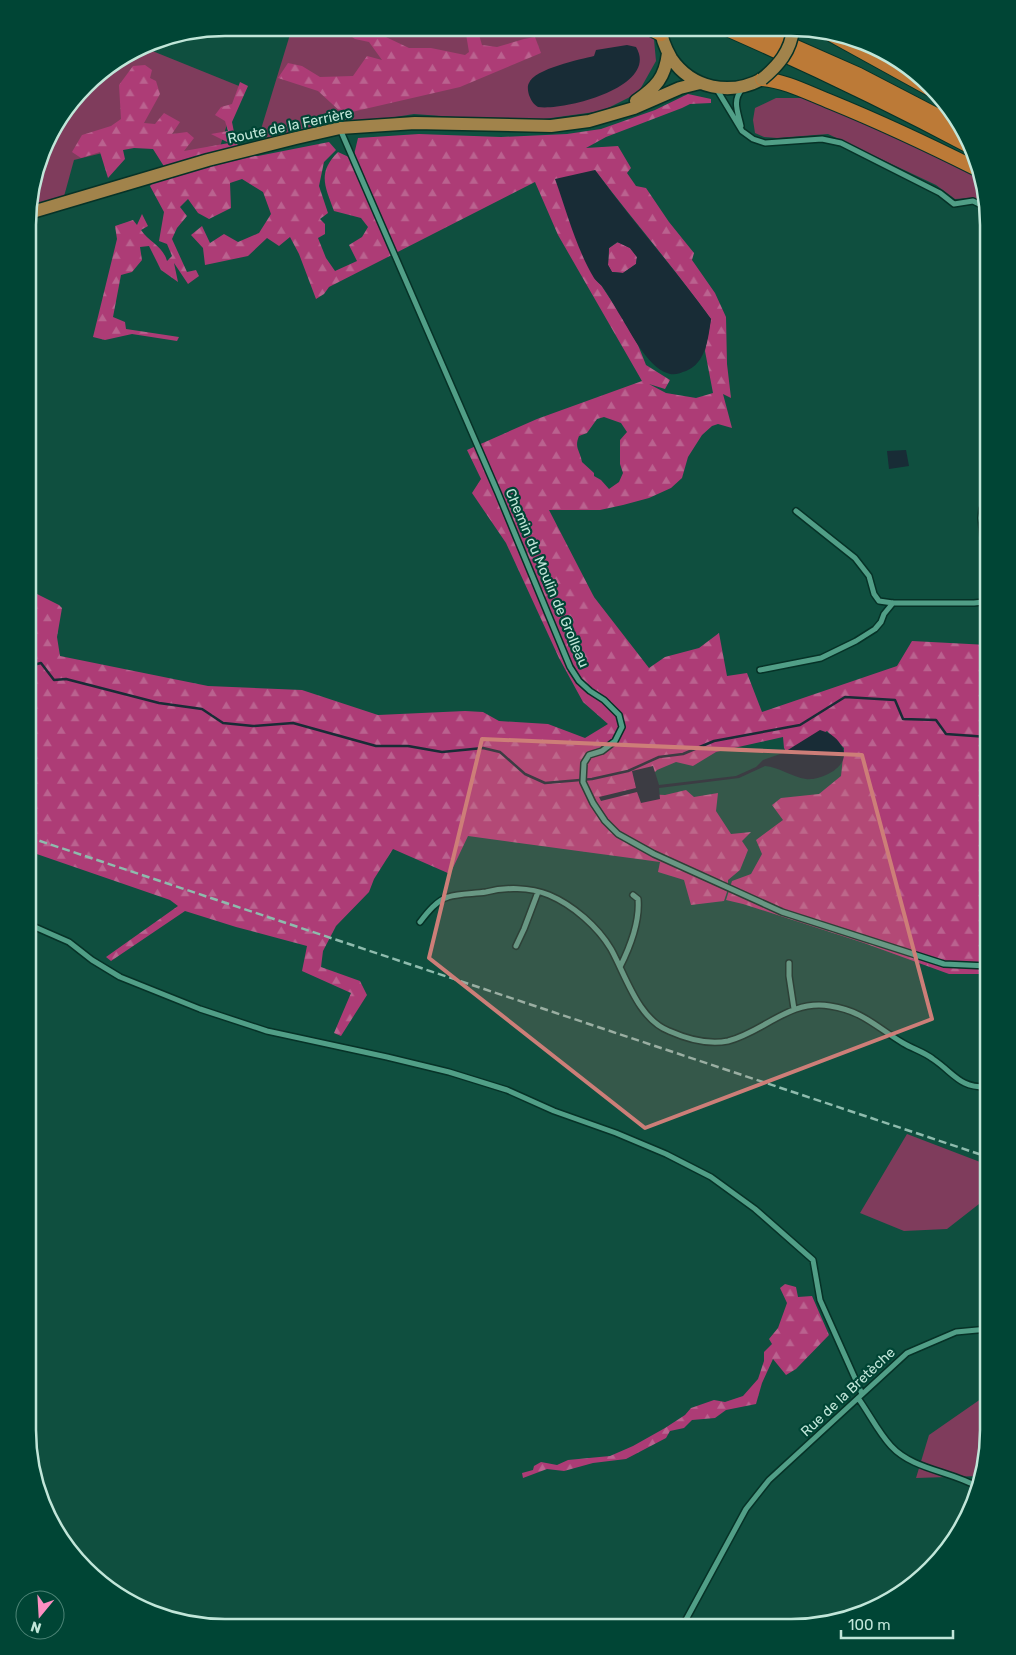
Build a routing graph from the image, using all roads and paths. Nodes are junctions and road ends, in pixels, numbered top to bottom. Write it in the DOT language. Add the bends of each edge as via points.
graph roads {
  1 [pos="660,36"];
  2 [pos="743,36"];
  3 [pos="771,36"];
  4 [pos="791,36"];
  5 [pos="850,46"];
  6 [pos="668,52"];
  7 [pos="910,79"];
  8 [pos="762,80"];
  9 [pos="700,83"];
  10 [pos="743,87"];
  11 [pos="716,88"];
  12 [pos="624,110"];
  13 [pos="949,122"];
  14 [pos="340,128"];
  15 [pos="742,131"];
  16 [pos="960,141"];
  17 [pos="970,166"];
  18 [pos="978,204"];
  19 [pos="37,211"];
  20 [pos="796,511"];
  21 [pos="980,602"];
  22 [pos="894,603"];
  23 [pos="760,670"];
  24 [pos="538,892"];
  25 [pos="633,895"];
  26 [pos="420,922"];
  27 [pos="36,928"];
  28 [pos="516,946"];
  29 [pos="789,963"];
  30 [pos="980,966"];
  31 [pos="620,967"];
  32 [pos="794,1009"];
  33 [pos="980,1087"];
  34 [pos="980,1330"];
  35 [pos="860,1396"];
  36 [pos="972,1484"];
  37 [pos="686,1619"];
  1 -- 6 [label="main road"];
  2 -- 16 [label="highway"];
  3 -- 13 [label="highway" via="858,75"];
  4 -- 8 [label="main road, bridge" via="784,57"];
  5 -- 7 [label="highway"];
  6 -- 9 [label="main road" via="687,76"];
  6 -- 12 [label="main road, Route de la Ferrière" via="657,84"];
  8 -- 10 [label="main road"];
  8 -- 17 [label="highway" via="775,80 841,106"];
  9 -- 11 [label="main road"];
  9 -- 12 [label="main road, Route de la Ferrière"];
  10 -- 11 [label="main road"];
  10 -- 15 [label="street" via="736,102"];
  11 -- 15 [label="street"];
  12 -- 14 [label="main road, Route de la Ferrière" via="551,126 415,123"];
  14 -- 19 [label="main road, Route de la Ferrière" via="208,160"];
  14 -- 30 [label="street, Chemin du Moulin de Grolleau" via="570,667 580,681 620,715 622,728 615,741 602,751 589,755 584,763 583,782 605,821 618,834 654,854 782,912 944,964"];
  15 -- 18 [label="street" via="766,143 822,139 842,143 940,193 954,204 973,201"];
  20 -- 22 [label="street" via="856,558 869,576 879,601"];
  21 -- 22 [label="street"];
  22 -- 23 [label="street" via="875,629 856,641 821,658"];
  24 -- 26 [label="street" via="496,889 447,897"];
  24 -- 28 [label="street"];
  24 -- 31 [label="street" via="568,906 590,924 610,947"];
  25 -- 31 [label="street" via="638,899 639,907"];
  27 -- 35 [label="street" via="69,942 120,977 200,1009 267,1031 449,1072 507,1090 666,1154 711,1177 748,1203 812,1260 820,1300"];
  29 -- 32 [label="street"];
  31 -- 32 [label="street" via="649,1017 666,1030 695,1041 728,1041"];
  32 -- 33 [label="street" via="826,1005 862,1015 906,1045 932,1058 962,1083"];
  34 -- 35 [label="street, Rue de la Bretèche" via="956,1332 907,1353"];
  35 -- 36 [label="street" via="891,1446 918,1464"];
  35 -- 37 [label="street, Rue de la Bretèche" via="769,1480 746,1509"];
}
